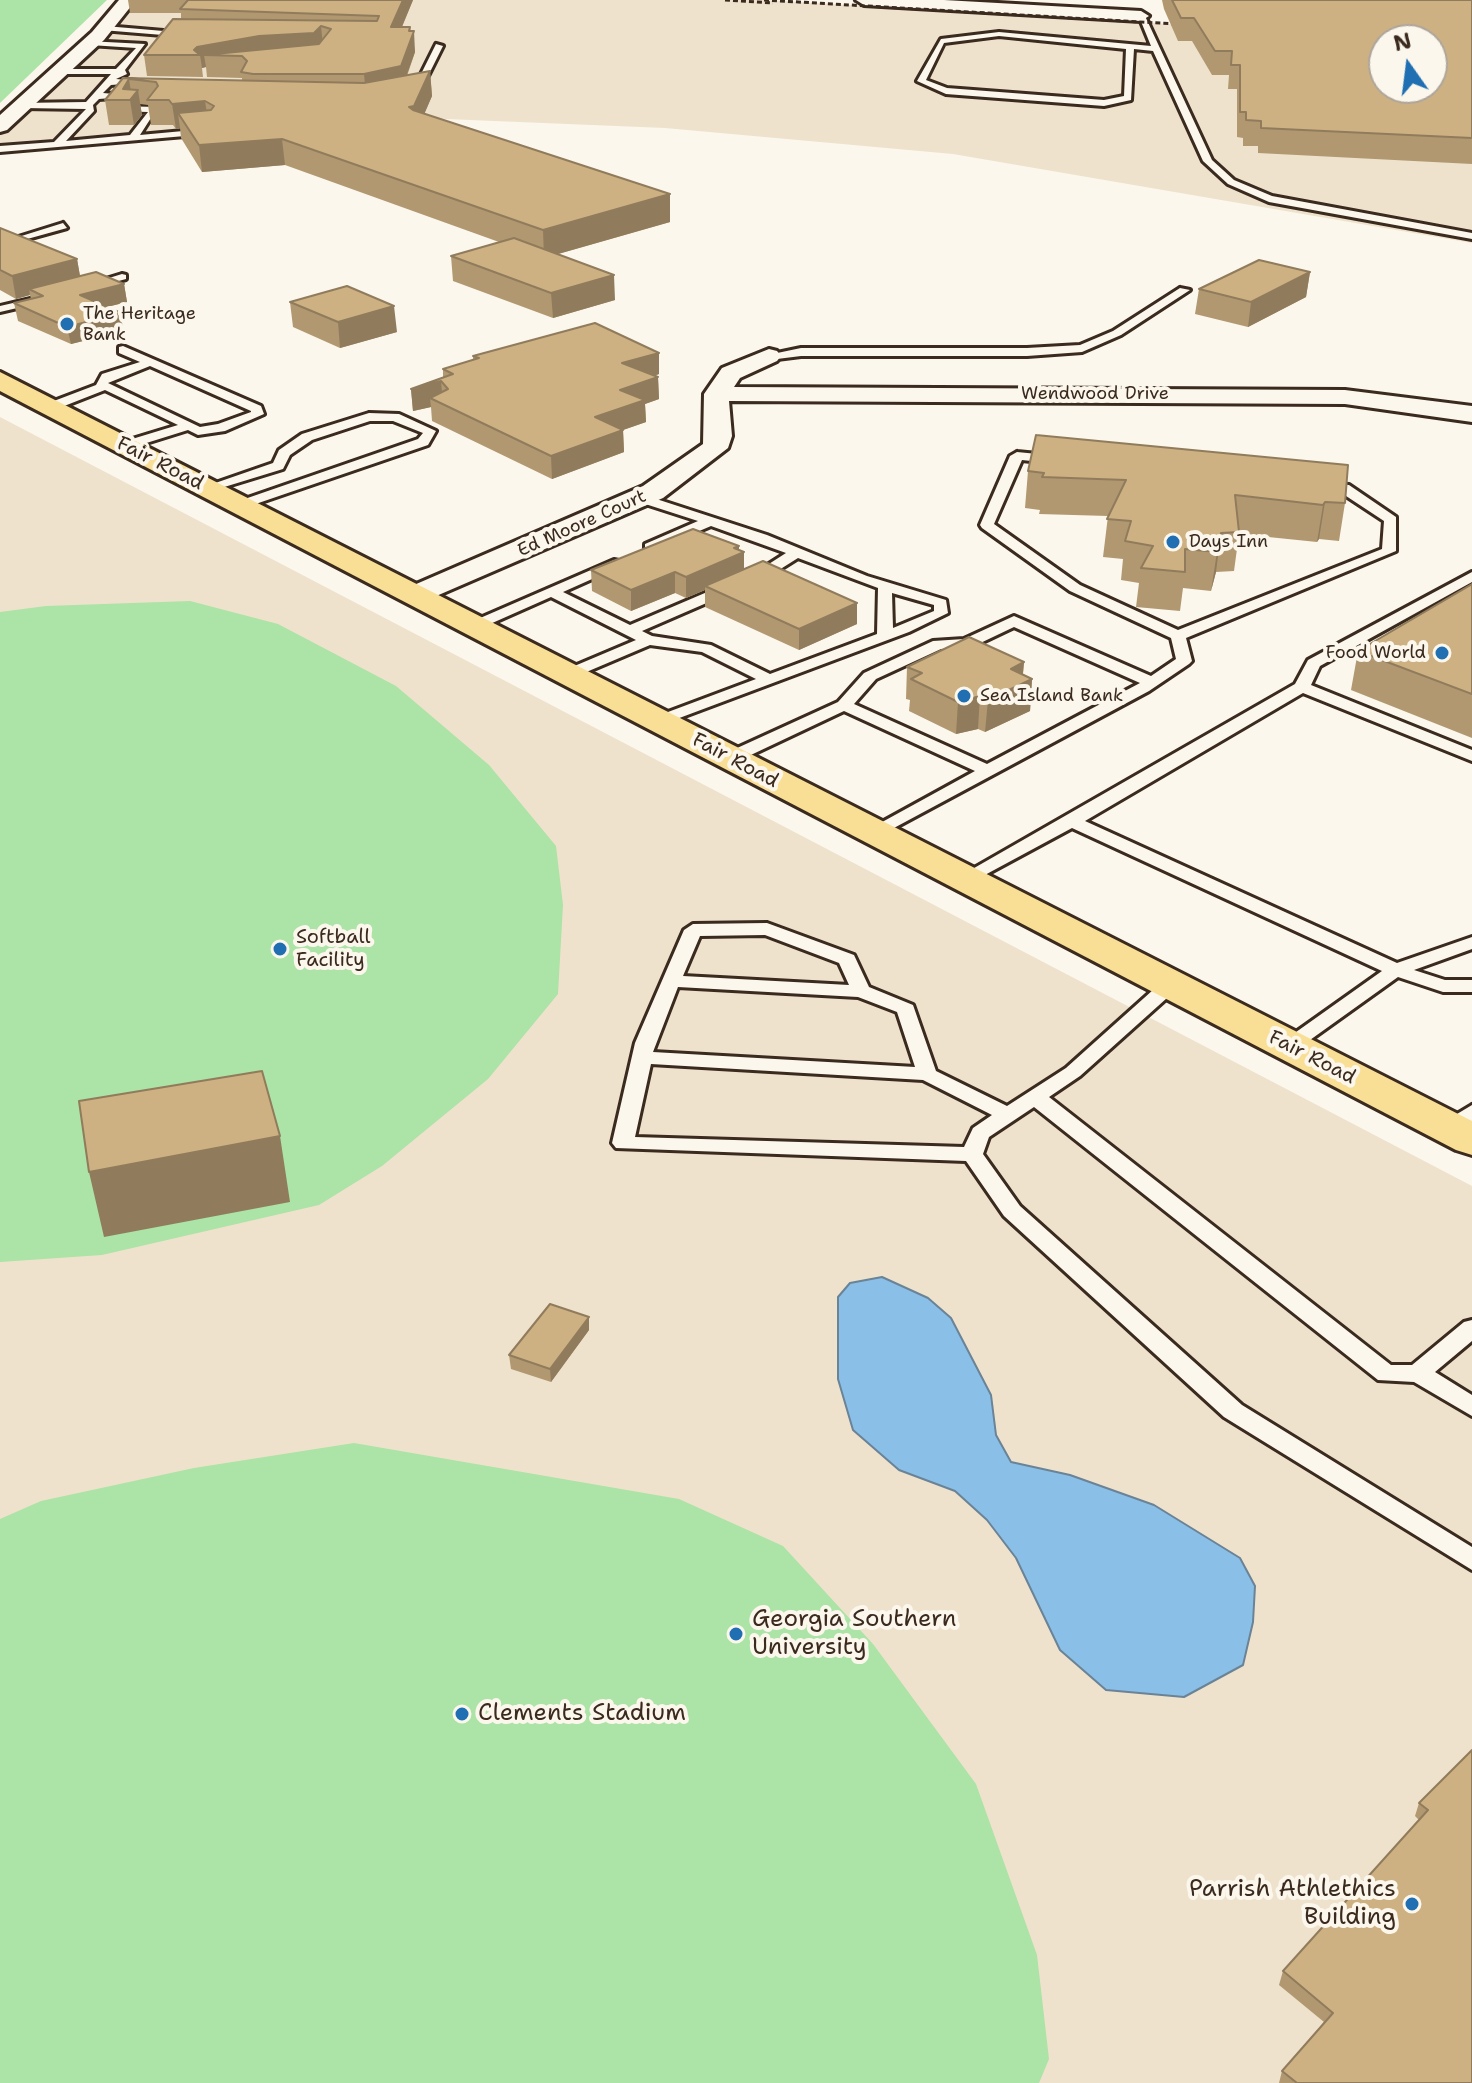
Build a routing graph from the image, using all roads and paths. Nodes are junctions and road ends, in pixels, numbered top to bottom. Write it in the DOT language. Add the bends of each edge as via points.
graph roads {
  1 [pos="128,0"];
  2 [pos="864,0"];
  3 [pos="1133,0"];
  4 [pos="1141,16"];
  5 [pos="105,28"];
  6 [pos="198,36"];
  7 [pos="90,43"];
  8 [pos="439,46"];
  9 [pos="1130,47"];
  10 [pos="1157,49"];
  11 [pos="60,71"];
  12 [pos="118,72"];
  13 [pos="148,72"];
  14 [pos="109,82"];
  15 [pos="154,82"];
  16 [pos="405,92"];
  17 [pos="97,96"];
  18 [pos="143,96"];
  19 [pos="23,105"];
  20 [pos="90,107"];
  21 [pos="0,126"];
  22 [pos="209,132"];
  23 [pos="133,138"];
  24 [pos="57,145"];
  25 [pos="0,149"];
  26 [pos="63,226"];
  27 [pos="1472,236"];
  28 [pos="13,237"];
  29 [pos="122,277"];
  30 [pos="79,289"];
  31 [pos="1184,290"];
  32 [pos="50,297"];
  33 [pos="0,309"];
  34 [pos="123,350"];
  35 [pos="769,356"];
  36 [pos="152,362"];
  37 [pos="177,374"];
  38 [pos="0,380"];
  39 [pos="154,382"];
  40 [pos="196,382"];
  41 [pos="116,389"];
  42 [pos="171,390"];
  43 [pos="215,391"];
  44 [pos="716,394"];
  45 [pos="190,399"];
  46 [pos="234,399"];
  47 [pos="50,407"];
  48 [pos="208,408"];
  49 [pos="1471,413"];
  50 [pos="430,414"];
  51 [pos="183,421"];
  52 [pos="409,422"];
  53 [pos="124,446"];
  54 [pos="294,446"];
  55 [pos="380,457"];
  56 [pos="1079,462"];
  57 [pos="278,466"];
  58 [pos="312,482"];
  59 [pos="1297,483"];
  60 [pos="208,488"];
  61 [pos="641,498"];
  62 [pos="241,505"];
  63 [pos="712,520"];
  64 [pos="797,552"];
  65 [pos="1472,576"];
  66 [pos="885,586"];
  67 [pos="551,592"];
  68 [pos="417,594"];
  69 [pos="476,625"];
  70 [pos="631,630"];
  71 [pos="885,636"];
  72 [pos="1178,636"];
  73 [pos="648,640"];
  74 [pos="571,673"];
  75 [pos="768,679"];
  76 [pos="1152,682"];
  77 [pos="1302,687"];
  78 [pos="844,705"];
  79 [pos="658,721"];
  80 [pos="1472,756"];
  81 [pos="730,758"];
  82 [pos="988,771"];
  83 [pos="1072,821"];
  84 [pos="873,832"];
  85 [pos="964,879"];
  86 [pos="1472,943"];
  87 [pos="1396,970"];
  88 [pos="671,981"];
  89 [pos="1170,985"];
  90 [pos="1472,986"];
  91 [pos="861,991"];
  92 [pos="1289,1046"];
  93 [pos="642,1057"];
  94 [pos="927,1074"];
  95 [pos="1035,1097"];
  96 [pos="1008,1115"];
  97 [pos="1464,1127"];
  98 [pos="972,1154"];
  99 [pos="1472,1328"];
  100 [pos="1418,1373"];
  101 [pos="1472,1407"];
  102 [pos="1472,1560"];
  1 -- 5 [label="street"];
  2 -- 4 [label="street"];
  3 -- 4 [label="street"];
  4 -- 10 [label="lane"];
  5 -- 6 [label="lane"];
  5 -- 7 [label="street"];
  7 -- 11 [label="street"];
  7 -- 12 [label="lane" via="142,46"];
  8 -- 16 [label="lane" via="417,90"];
  9 -- 9 [label="lane" via="999,34 941,41 921,81 946,91 1104,103 1128,98"];
  9 -- 10 [label="lane"];
  10 -- 27 [label="lane" via="1208,161 1231,182 1269,199"];
  11 -- 12 [label="lane"];
  11 -- 19 [label="street"];
  12 -- 13 [label="lane"];
  12 -- 14 [label="lane"];
  14 -- 15 [label="lane"];
  14 -- 17 [label="lane"];
  17 -- 18 [label="lane"];
  17 -- 20 [label="lane"];
  19 -- 20 [label="lane"];
  19 -- 21 [label="street"];
  20 -- 23 [label="lane" via="155,109"];
  20 -- 24 [label="lane"];
  22 -- 23 [label="lane"];
  23 -- 24 [label="lane"];
  24 -- 25 [label="lane"];
  26 -- 28 [label="lane"];
  29 -- 30 [label="lane"];
  31 -- 35 [label="lane" via="1117,333 1082,348"];
  32 -- 33 [label="lane"];
  34 -- 36 [label="lane"];
  35 -- 44 [label="street" via="731,373"];
  36 -- 37 [label="lane"];
  36 -- 41 [label="lane" via="101,380"];
  37 -- 39 [label="lane"];
  37 -- 40 [label="lane"];
  38 -- 47 [label="main road, Fair Road"];
  40 -- 42 [label="lane"];
  40 -- 43 [label="lane"];
  41 -- 47 [label="lane"];
  41 -- 51 [label="lane"];
  43 -- 45 [label="lane"];
  43 -- 46 [label="lane"];
  44 -- 49 [label="street, Wendwood Drive" via="1301,396"];
  44 -- 61 [label="street, Ed Moore Court" via="715,448"];
  46 -- 48 [label="lane"];
  46 -- 51 [label="lane" via="258,414 198,431"];
  47 -- 53 [label="main road, Fair Road"];
  50 -- 52 [label="lane"];
  51 -- 53 [label="lane"];
  52 -- 54 [label="lane" via="369,417"];
  52 -- 55 [label="lane" via="430,431 423,442"];
  53 -- 60 [label="main road, Fair Road"];
  54 -- 55 [label="lane" via="371,421 413,432 414,437 382,451"];
  54 -- 57 [label="lane"];
  55 -- 58 [label="lane"];
  56 -- 72 [label="lane" via="1017,456 987,525 1075,588"];
  57 -- 58 [label="lane"];
  57 -- 60 [label="lane"];
  58 -- 62 [label="lane"];
  59 -- 72 [label="lane" via="1344,488 1391,520 1389,551"];
  60 -- 62 [label="main road, Fair Road"];
  61 -- 63 [label="lane"];
  61 -- 68 [label="street, Ed Moore Court"];
  62 -- 68 [label="main road, Fair Road"];
  63 -- 64 [label="lane"];
  63 -- 67 [label="lane"];
  64 -- 66 [label="lane"];
  64 -- 70 [label="lane" via="766,572"];
  65 -- 77 [label="lane" via="1313,663"];
  66 -- 71 [label="lane"];
  66 -- 71 [label="lane" via="941,603 941,613"];
  67 -- 69 [label="lane"];
  67 -- 70 [label="lane"];
  68 -- 69 [label="main road, Fair Road"];
  69 -- 74 [label="main road, Fair Road"];
  70 -- 73 [label="lane"];
  71 -- 75 [label="lane"];
  72 -- 76 [label="lane" via="1184,661"];
  73 -- 74 [label="lane"];
  73 -- 75 [label="lane" via="706,648"];
  74 -- 79 [label="main road, Fair Road"];
  75 -- 79 [label="lane"];
  76 -- 78 [label="lane" via="1014,621 967,644 938,644 870,676"];
  76 -- 82 [label="lane"];
  77 -- 80 [label="lane"];
  77 -- 83 [label="lane"];
  78 -- 81 [label="lane"];
  78 -- 82 [label="lane"];
  79 -- 81 [label="main road, Fair Road"];
  81 -- 84 [label="main road, Fair Road"];
  82 -- 84 [label="lane"];
  83 -- 85 [label="lane"];
  83 -- 87 [label="lane"];
  84 -- 85 [label="main road, Fair Road"];
  85 -- 89 [label="main road, Fair Road"];
  86 -- 87 [label="lane"];
  87 -- 90 [label="lane" via="1443,986"];
  87 -- 92 [label="lane"];
  88 -- 91 [label="lane"];
  88 -- 91 [label="lane" via="693,930 767,929 847,959"];
  88 -- 93 [label="lane"];
  89 -- 92 [label="main road, Fair Road"];
  89 -- 95 [label="lane" via="1073,1072"];
  91 -- 94 [label="lane" via="906,1009"];
  92 -- 97 [label="main road, Fair Road"];
  93 -- 94 [label="lane"];
  93 -- 98 [label="lane" via="623,1143"];
  94 -- 96 [label="lane"];
  95 -- 96 [label="lane"];
  95 -- 100 [label="lane" via="1386,1374"];
  96 -- 98 [label="lane" via="980,1133"];
  98 -- 102 [label="lane" via="1012,1211 1233,1411"];
  99 -- 100 [label="lane"];
  100 -- 101 [label="lane"];
}
